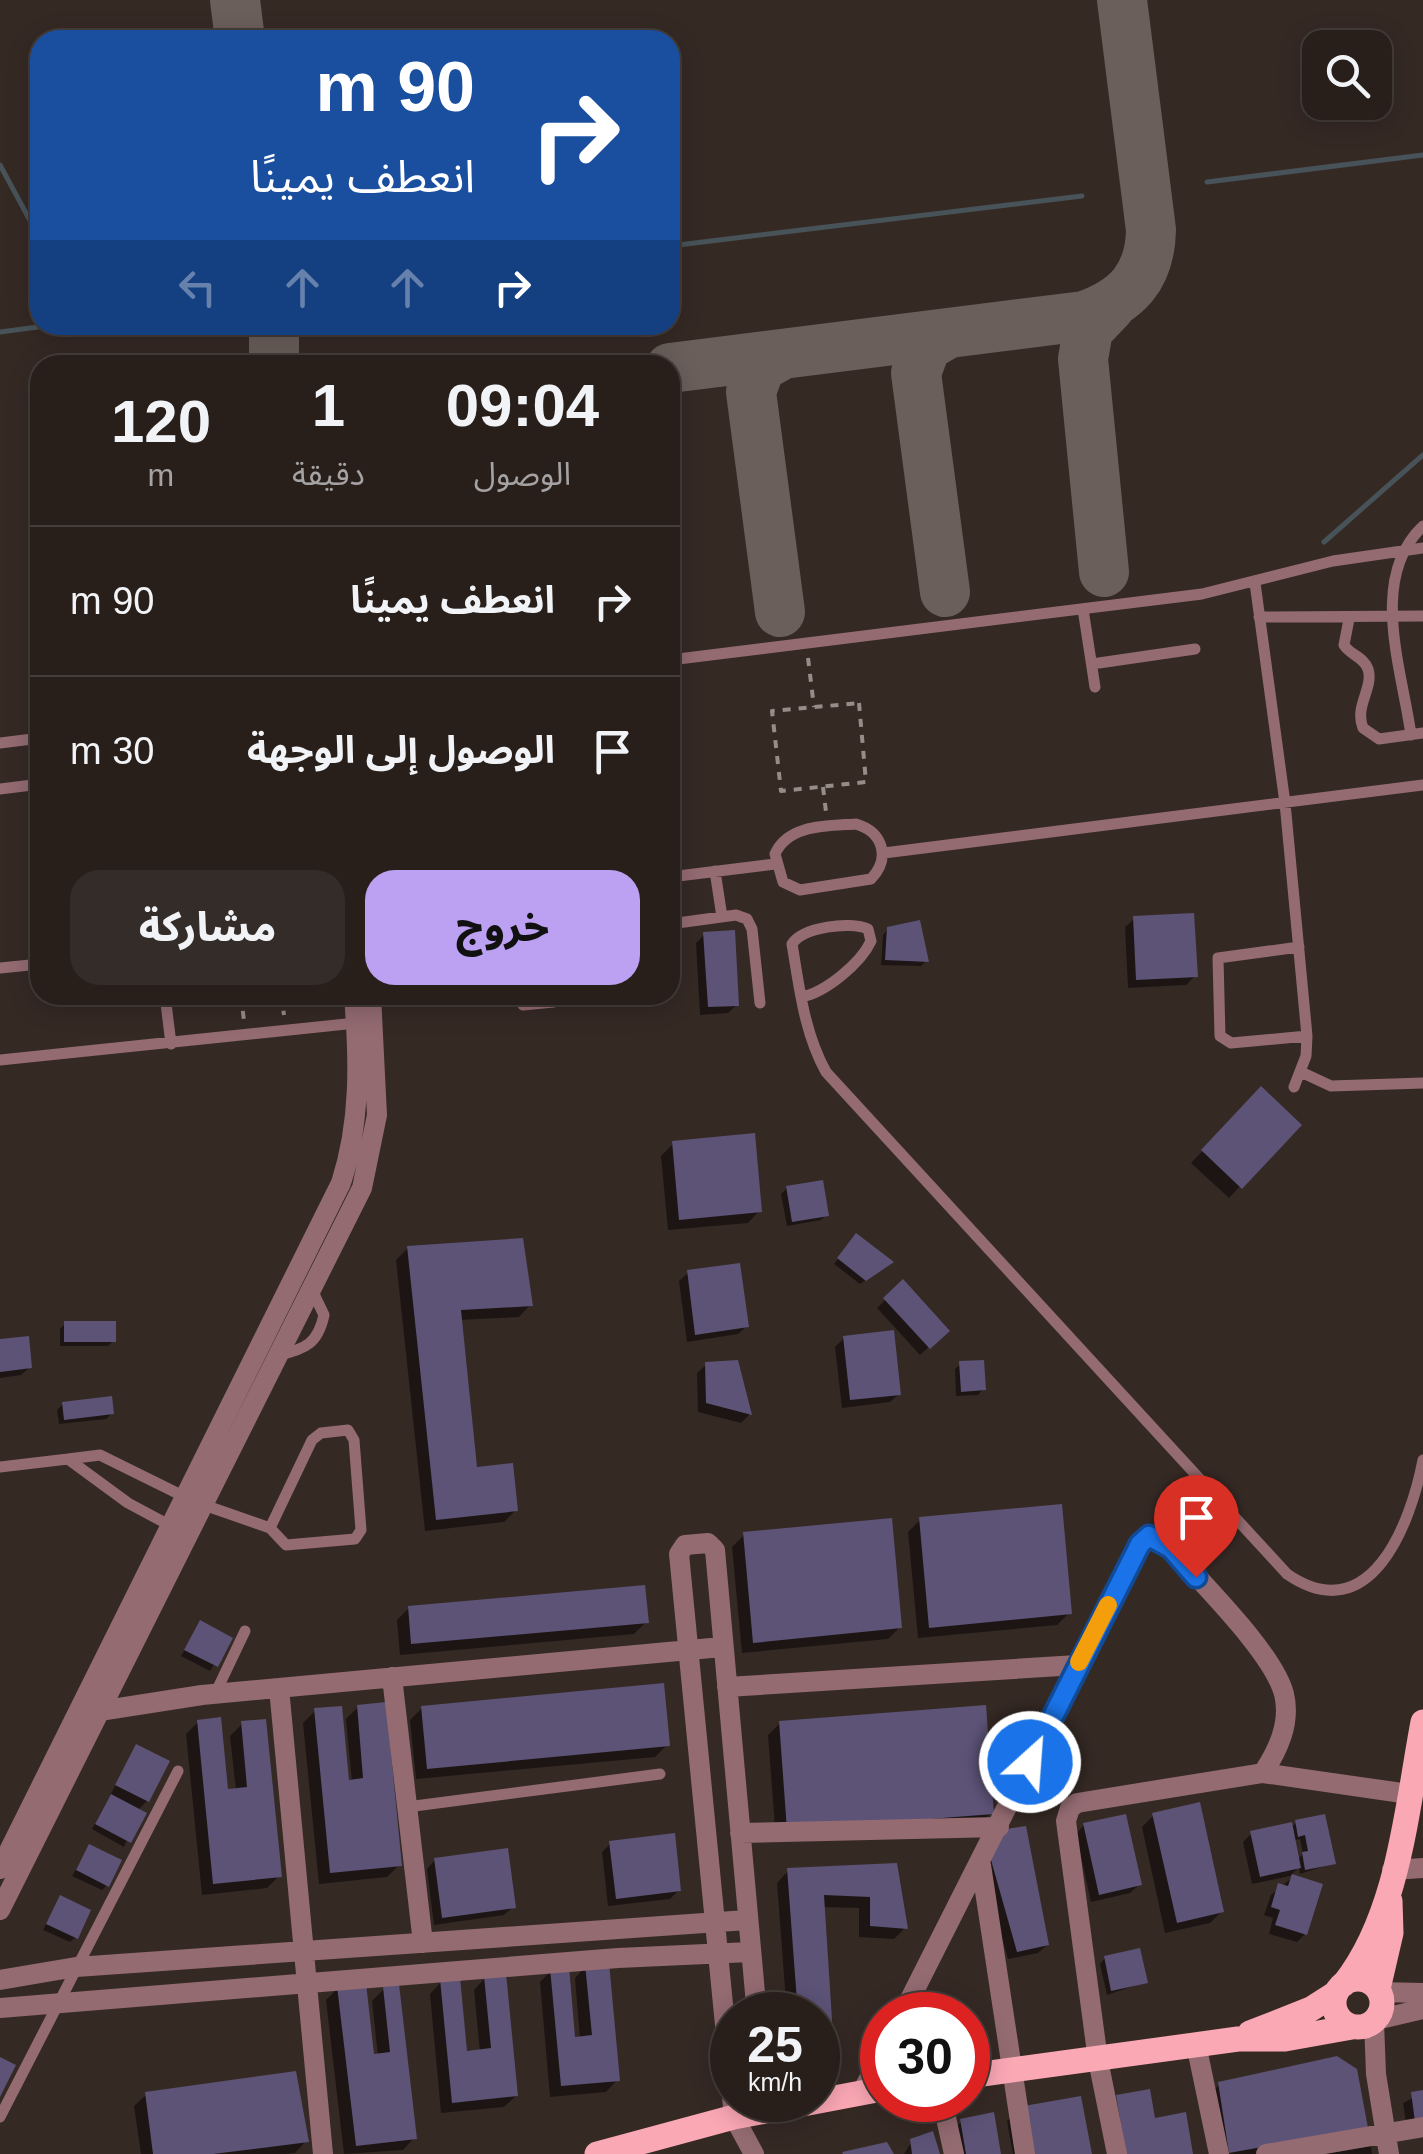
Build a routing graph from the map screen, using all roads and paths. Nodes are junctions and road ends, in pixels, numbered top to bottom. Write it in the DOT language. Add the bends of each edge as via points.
graph roads {
  1 [pos="1423,526"];
  2 [pos="1423,548"];
  3 [pos="1403,550"];
  4 [pos="1255,583"];
  5 [pos="1083,608"];
  6 [pos="1423,616"];
  7 [pos="1259,618"];
  8 [pos="1394,618"];
  9 [pos="1350,619"];
  10 [pos="806,643"];
  11 [pos="1195,649"];
  12 [pos="680,659"];
  13 [pos="1092,664"];
  14 [pos="1095,686"];
  15 [pos="814,707"];
  16 [pos="1417,734"];
  17 [pos="30,739"];
  18 [pos="0,743"];
  19 [pos="30,785"];
  20 [pos="1423,786"];
  21 [pos="824,787"];
  22 [pos="0,788"];
  23 [pos="1285,803"];
  24 [pos="828,827"];
  25 [pos="884,853"];
  26 [pos="775,864"];
  27 [pos="716,872"];
  28 [pos="680,876"];
  29 [pos="722,917"];
  30 [pos="680,923"];
  31 [pos="1298,947"];
  32 [pos="30,965"];
  33 [pos="0,968"];
  34 [pos="801,997"];
  35 [pos="760,1004"];
  36 [pos="166,1005"];
  37 [pos="242,1005"];
  38 [pos="283,1005"];
  39 [pos="355,1005"];
  40 [pos="372,1005"];
  41 [pos="356,1023"];
  42 [pos="286,1031"];
  43 [pos="246,1036"];
  44 [pos="1307,1036"];
  45 [pos="171,1044"];
  46 [pos="0,1060"];
  47 [pos="1302,1072"];
  48 [pos="1423,1083"];
  49 [pos="1294,1088"];
  50 [pos="68,1459"];
  51 [pos="1423,1460"];
  52 [pos="0,1467"];
  53 [pos="195,1501"];
  54 [pos="270,1528"];
  55 [pos="180,1530"];
  56 [pos="245,1631"];
  57 [pos="722,1647"];
  58 [pos="690,1650"];
  59 [pos="1077,1665"];
  60 [pos="392,1677"];
  61 [pos="727,1687"];
  62 [pos="279,1688"];
  63 [pos="215,1694"];
  64 [pos="90,1711"];
  65 [pos="1423,1722"];
  66 [pos="178,1772"];
  67 [pos="1262,1773"];
  68 [pos="660,1774"];
  69 [pos="1409,1794"];
  70 [pos="407,1807"];
  71 [pos="999,1827"];
  72 [pos="740,1833"];
  73 [pos="981,1866"];
  74 [pos="1423,1868"];
  75 [pos="0,1869"];
  76 [pos="1391,1878"];
  77 [pos="0,1910"];
  78 [pos="747,1920"];
  79 [pos="715,1922"];
  80 [pos="423,1943"];
  81 [pos="304,1951"];
  82 [pos="750,1952"];
  83 [pos="718,1954"];
  84 [pos="76,1968"];
  85 [pos="0,1980"];
  86 [pos="307,1981"];
  87 [pos="1340,1988"];
  88 [pos="1379,1991"];
  89 [pos="722,1992"];
  90 [pos="754,1992"];
  91 [pos="914,1992"];
  92 [pos="1423,1993"];
  93 [pos="59,2000"];
  94 [pos="0,2008"];
  95 [pos="1423,2009"];
  96 [pos="1364,2024"];
  97 [pos="1238,2039"];
  98 [pos="1196,2044"];
  99 [pos="1098,2060"];
  100 [pos="1010,2068"];
  101 [pos="990,2072"];
  102 [pos="0,2117"];
  103 [pos="719,2122"];
  104 [pos="736,2122"];
  105 [pos="761,2122"];
  106 [pos="947,2122"];
  107 [pos="1423,2127"];
  108 [pos="1387,2144"];
  109 [pos="753,2151"];
  110 [pos="323,2154"];
  111 [pos="598,2154"];
  112 [pos="954,2154"];
  113 [pos="1025,2154"];
  114 [pos="1117,2154"];
  115 [pos="1218,2154"];
  116 [pos="1266,2154"];
  1 -- 3 [label="lane"];
  2 -- 3 [label="lane"];
  3 -- 4 [label="lane"];
  3 -- 8 [label="lane" via="1391,584"];
  4 -- 5 [label="lane"];
  4 -- 7 [label="lane"];
  5 -- 10 [label="lane"];
  5 -- 13 [label="lane"];
  6 -- 8 [label="lane"];
  7 -- 9 [label="lane"];
  7 -- 23 [label="lane"];
  8 -- 9 [label="lane"];
  8 -- 16 [label="lane"];
  9 -- 16 [label="lane" via="1346,650 1368,675 1359,709 1363,728 1379,738"];
  10 -- 12 [label="lane"];
  10 -- 15 [label="path"];
  11 -- 13 [label="lane"];
  13 -- 14 [label="lane"];
  15 -- 21 [label="path" via="771,714 778,786"];
  15 -- 21 [label="path" via="861,707 867,780"];
  17 -- 18 [label="lane"];
  19 -- 22 [label="lane"];
  20 -- 23 [label="lane"];
  21 -- 24 [label="path"];
  23 -- 25 [label="lane"];
  23 -- 31 [label="lane"];
  24 -- 25 [label="lane" via="866,827"];
  24 -- 26 [label="lane" via="786,837"];
  25 -- 26 [label="lane" via="878,872 862,883 810,890 791,888"];
  26 -- 27 [label="lane"];
  27 -- 28 [label="lane"];
  27 -- 29 [label="lane"];
  29 -- 30 [label="lane"];
  29 -- 35 [label="lane" via="742,916 750,923"];
  31 -- 44 [label="lane"];
  31 -- 44 [label="lane" via="1218,958 1220,1036 1231,1042"];
  32 -- 33 [label="lane"];
  34 -- 34 [label="lane" via="795,938 856,925 868,930 869,947 820,991"];
  34 -- 51 [label="lane" via="812,1043 836,1085 1287,1574 1309,1586 1336,1588 1373,1573 1407,1523"];
  36 -- 45 [label="lane"];
  37 -- 43 [label="path"];
  38 -- 42 [label="path"];
  39 -- 41 [label="street"];
  40 -- 53 [label="street" via="374,1140 357,1199 279,1356"];
  41 -- 42 [label="lane"];
  41 -- 53 [label="street" via="356,1118 341,1183"];
  42 -- 43 [label="lane"];
  43 -- 45 [label="lane"];
  44 -- 47 [label="lane"];
  45 -- 46 [label="lane"];
  47 -- 48 [label="lane" via="1331,1086"];
  47 -- 49 [label="lane"];
  50 -- 52 [label="lane"];
  50 -- 53 [label="lane" via="100,1455"];
  50 -- 55 [label="lane" via="128,1503"];
  53 -- 54 [label="lane"];
  53 -- 55 [label="street"];
  54 -- 54 [label="lane" via="286,1545 358,1536 354,1440 348,1430 321,1432 312,1440"];
  55 -- 64 [label="street"];
  56 -- 63 [label="lane"];
  57 -- 58 [label="street"];
  57 -- 58 [label="street" via="715,1550 708,1543 680,1550"];
  57 -- 61 [label="street"];
  58 -- 60 [label="street"];
  58 -- 79 [label="street"];
  59 -- 61 [label="street"];
  59 -- 67 [label="street" via="1140,1544 1159,1538 1271,1665 1284,1695 1280,1745"];
  59 -- 71 [label="street"];
  60 -- 62 [label="street"];
  60 -- 70 [label="street"];
  61 -- 72 [label="street"];
  62 -- 63 [label="street"];
  62 -- 81 [label="street"];
  63 -- 64 [label="street"];
  64 -- 75 [label="street"];
  64 -- 77 [label="street"];
  65 -- 69 [label="main road"];
  66 -- 84 [label="lane"];
  67 -- 69 [label="street"];
  67 -- 99 [label="street" via="1077,1803 1066,1814"];
  68 -- 70 [label="lane"];
  69 -- 76 [label="main road"];
  70 -- 80 [label="street"];
  71 -- 72 [label="street"];
  71 -- 73 [label="street"];
  72 -- 78 [label="street"];
  73 -- 91 [label="street"];
  73 -- 100 [label="street"];
  74 -- 76 [label="street"];
  76 -- 87 [label="main road" via="1362,1957"];
  76 -- 88 [label="main road" via="1391,1934"];
  78 -- 79 [label="street"];
  78 -- 82 [label="street"];
  79 -- 80 [label="street"];
  79 -- 83 [label="street"];
  80 -- 81 [label="street"];
  81 -- 84 [label="street"];
  81 -- 86 [label="street"];
  82 -- 83 [label="street"];
  82 -- 90 [label="street"];
  83 -- 86 [label="street"];
  83 -- 89 [label="street"];
  84 -- 85 [label="street"];
  84 -- 93 [label="lane"];
  86 -- 93 [label="street"];
  86 -- 110 [label="street"];
  87 -- 88 [label="main road" via="1365,1980"];
  87 -- 96 [label="main road" via="1336,2014"];
  87 -- 97 [label="main road" via="1311,2009"];
  88 -- 92 [label="street"];
  88 -- 96 [label="main road" via="1381,2010"];
  93 -- 94 [label="street"];
  93 -- 102 [label="lane"];
  95 -- 96 [label="street"];
  96 -- 97 [label="main road" via="1285,2039"];
  96 -- 108 [label="street"];
  97 -- 98 [label="main road"];
  98 -- 99 [label="main road"];
  98 -- 115 [label="street"];
  99 -- 100 [label="main road"];
  99 -- 114 [label="street"];
  100 -- 101 [label="main road"];
  100 -- 113 [label="street"];
  103 -- 111 [label="main road"];
  104 -- 109 [label="street"];
  105 -- 109 [label="street"];
  106 -- 112 [label="street"];
  107 -- 108 [label="street"];
  108 -- 116 [label="street"];
}
